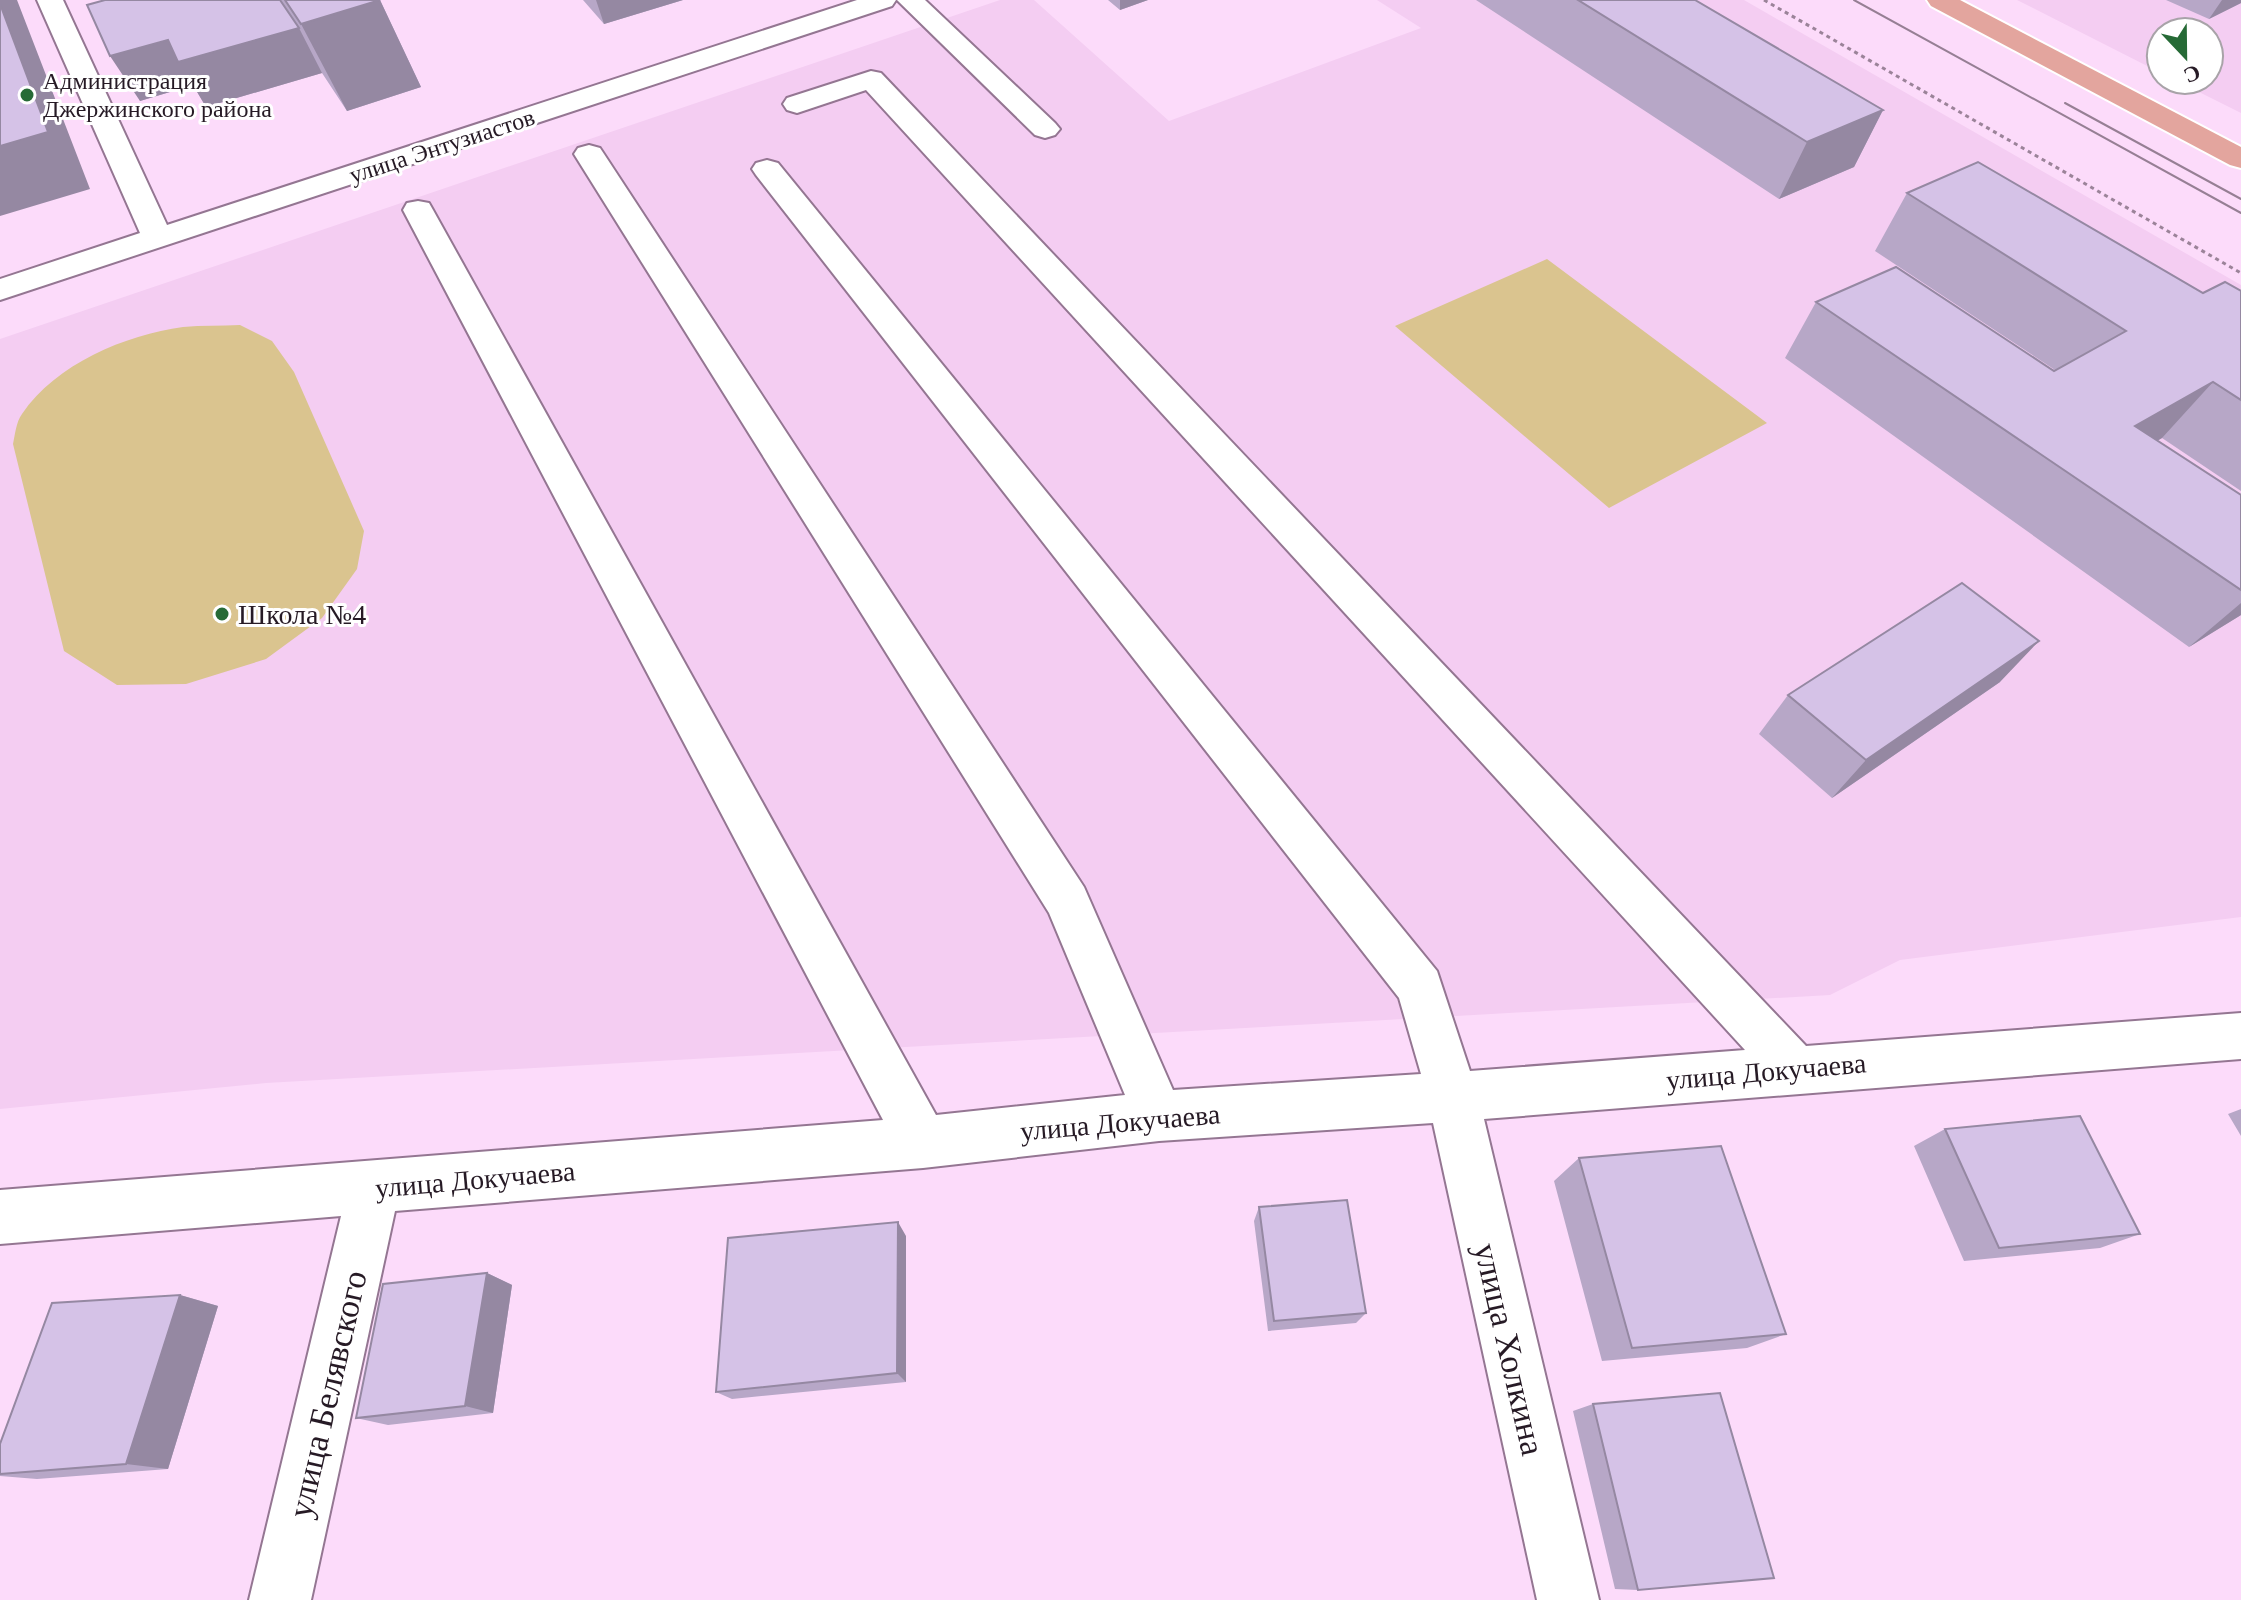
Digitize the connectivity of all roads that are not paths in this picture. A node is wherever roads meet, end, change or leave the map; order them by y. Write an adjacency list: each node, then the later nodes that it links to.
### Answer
1 (50, 0): 11 (street)
2 (883, 0): 11 (street, улица Энтузиастов)
3 (910, 0): 6 (street)
4 (1940, 0): 8 (main road)
5 (797, 104): 14 (street)
6 (1045, 129)
7 (589, 154): 16 (street)
8 (2241, 159)
9 (767, 169): 15 (street, улица Холкина)
10 (418, 210): 17 (street)
11 (158, 239): 12 (street, улица Энтузиастов)
12 (0, 290)
13 (2241, 1036): 14 (street, улица Докучаева)
14 (1794, 1068): 15 (street, улица Докучаева)
15 (1453, 1097): 16 (street, улица Докучаева); 21 (street, улица Холкина)
16 (1159, 1116): 17 (street, улица Докучаева)
17 (923, 1142): 18 (street, улица Докучаева)
18 (374, 1188): 19 (street, улица Докучаева); 20 (street, улица Белявского)
19 (0, 1217)
20 (280, 1600)
21 (1568, 1600)

